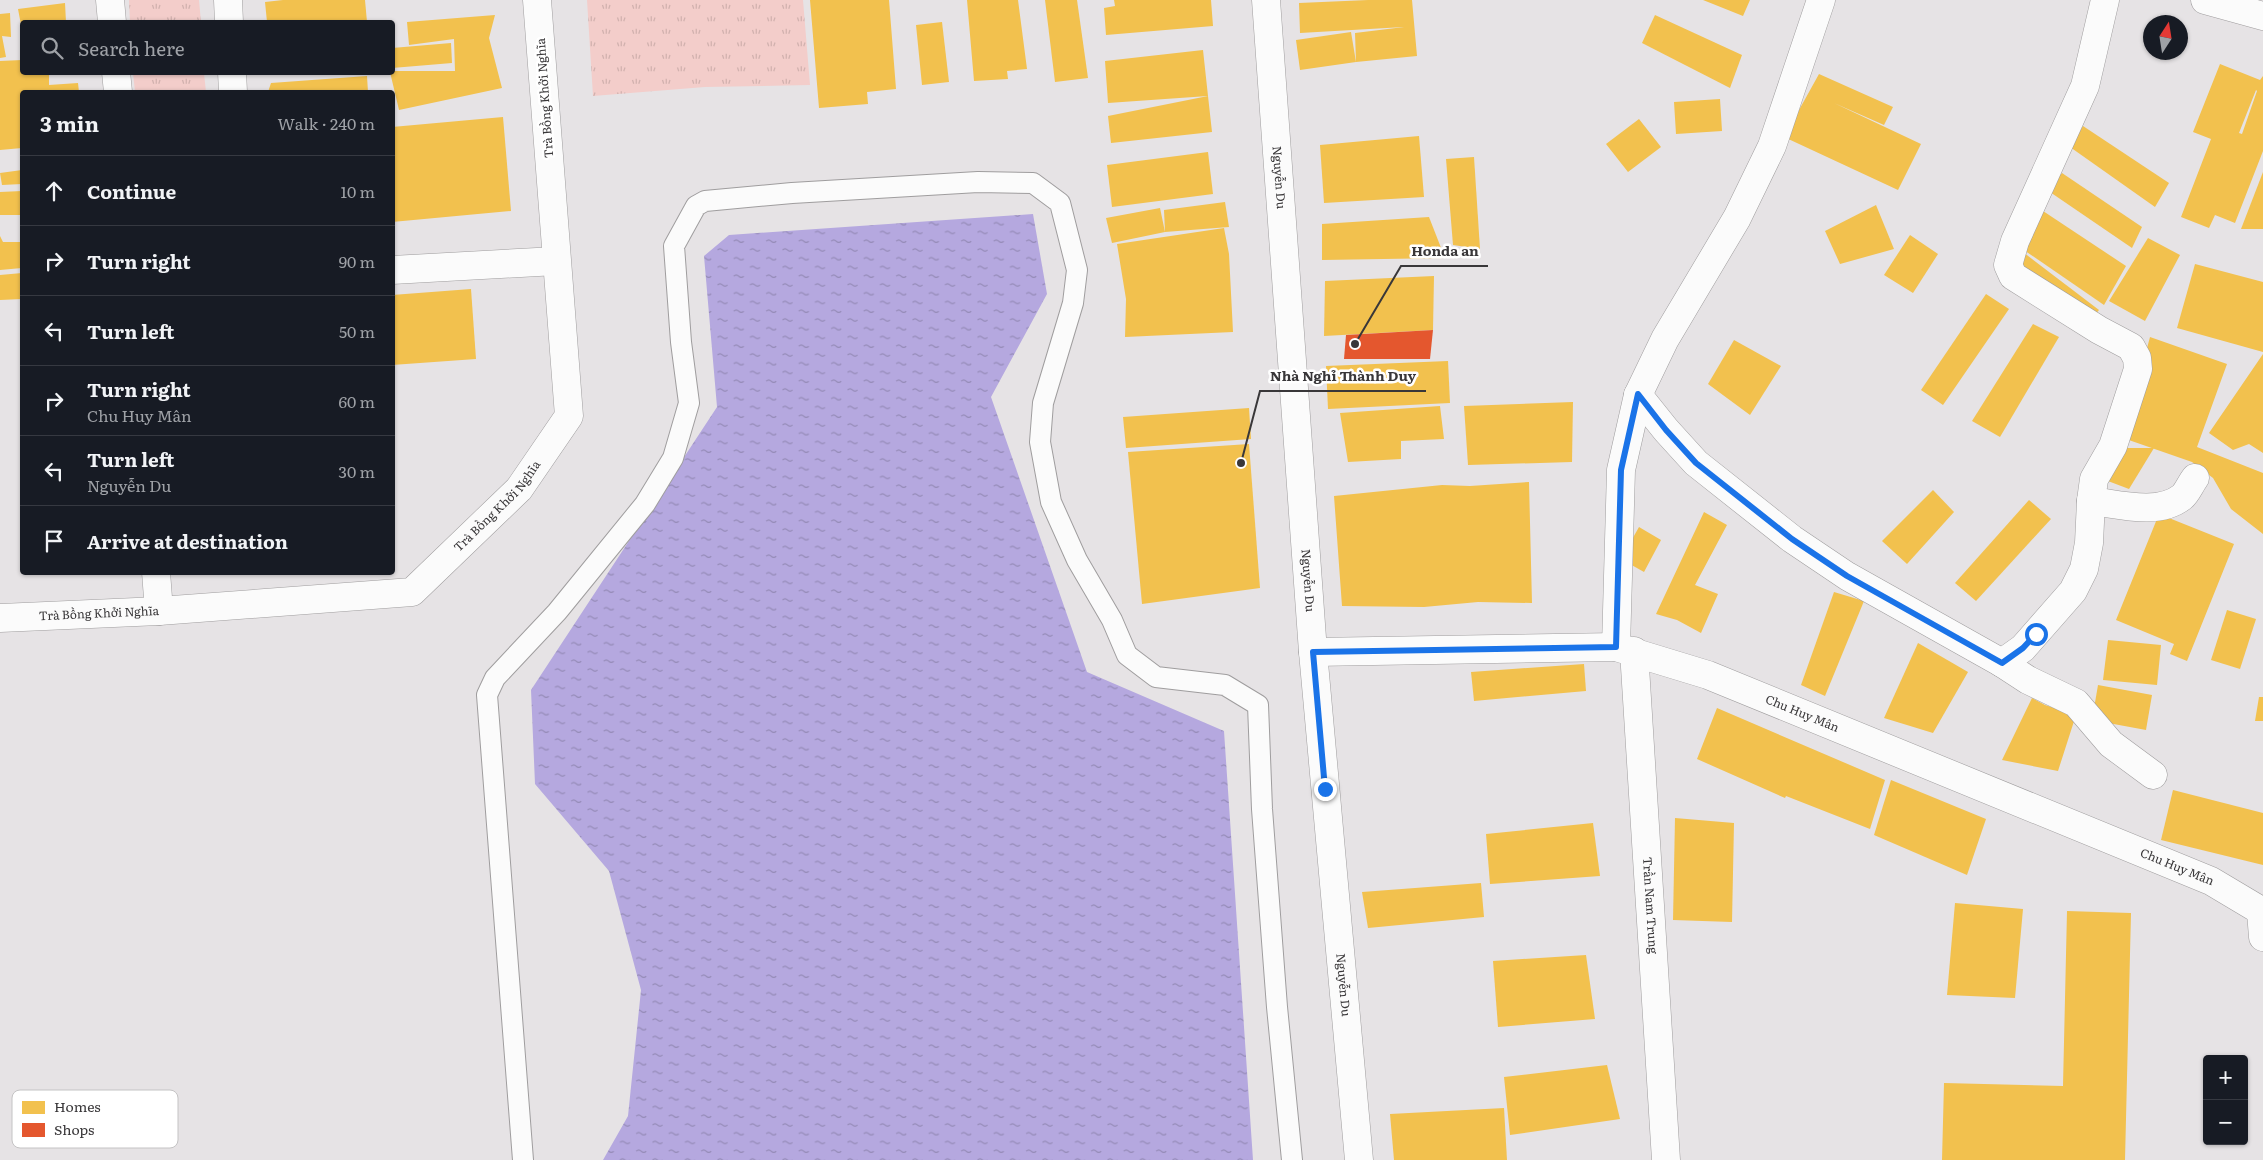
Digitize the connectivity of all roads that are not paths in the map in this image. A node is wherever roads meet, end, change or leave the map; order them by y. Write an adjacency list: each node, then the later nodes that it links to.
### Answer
1 (110, 0): 9 (street)
2 (228, 0): 10 (street)
3 (538, 0): 15 (street, Trà Bồng Khởi Nghĩa)
4 (1266, 0): 24 (street, Nguyễn Du)
5 (1821, 0): 17 (street, Trần Nam Trung)
6 (2105, 0): 19 (street)
7 (2205, 0): 8 (street)
8 (2263, 16)
9 (112, 20)
10 (229, 20)
11 (116, 75): 13 (street)
12 (232, 75): 14 (street)
13 (118, 90)
14 (233, 90)
15 (556, 261): 16 (street); 21 (street, Trà Bồng Khởi Nghĩa)
16 (395, 270)
17 (1638, 394): 23 (street, Trần Nam Trung); 25 (street)
18 (2195, 478): 19 (street)
19 (2091, 501): 25 (street)
20 (156, 575): 21 (street)
21 (159, 611): 22 (street, Trà Bồng Khởi Nghĩa)
22 (0, 618)
23 (1625, 649): 24 (street, Chu Huy Mân); 27 (street, Chu Huy Mân); 31 (street, Trần Nam Trung)
24 (1313, 652): 30 (street, Nguyễn Du)
25 (2002, 663): 26 (street)
26 (2153, 775)
27 (2262, 920)
28 (523, 1160): 29 (street)
29 (1292, 1160)
30 (1359, 1160)
31 (1666, 1160)

